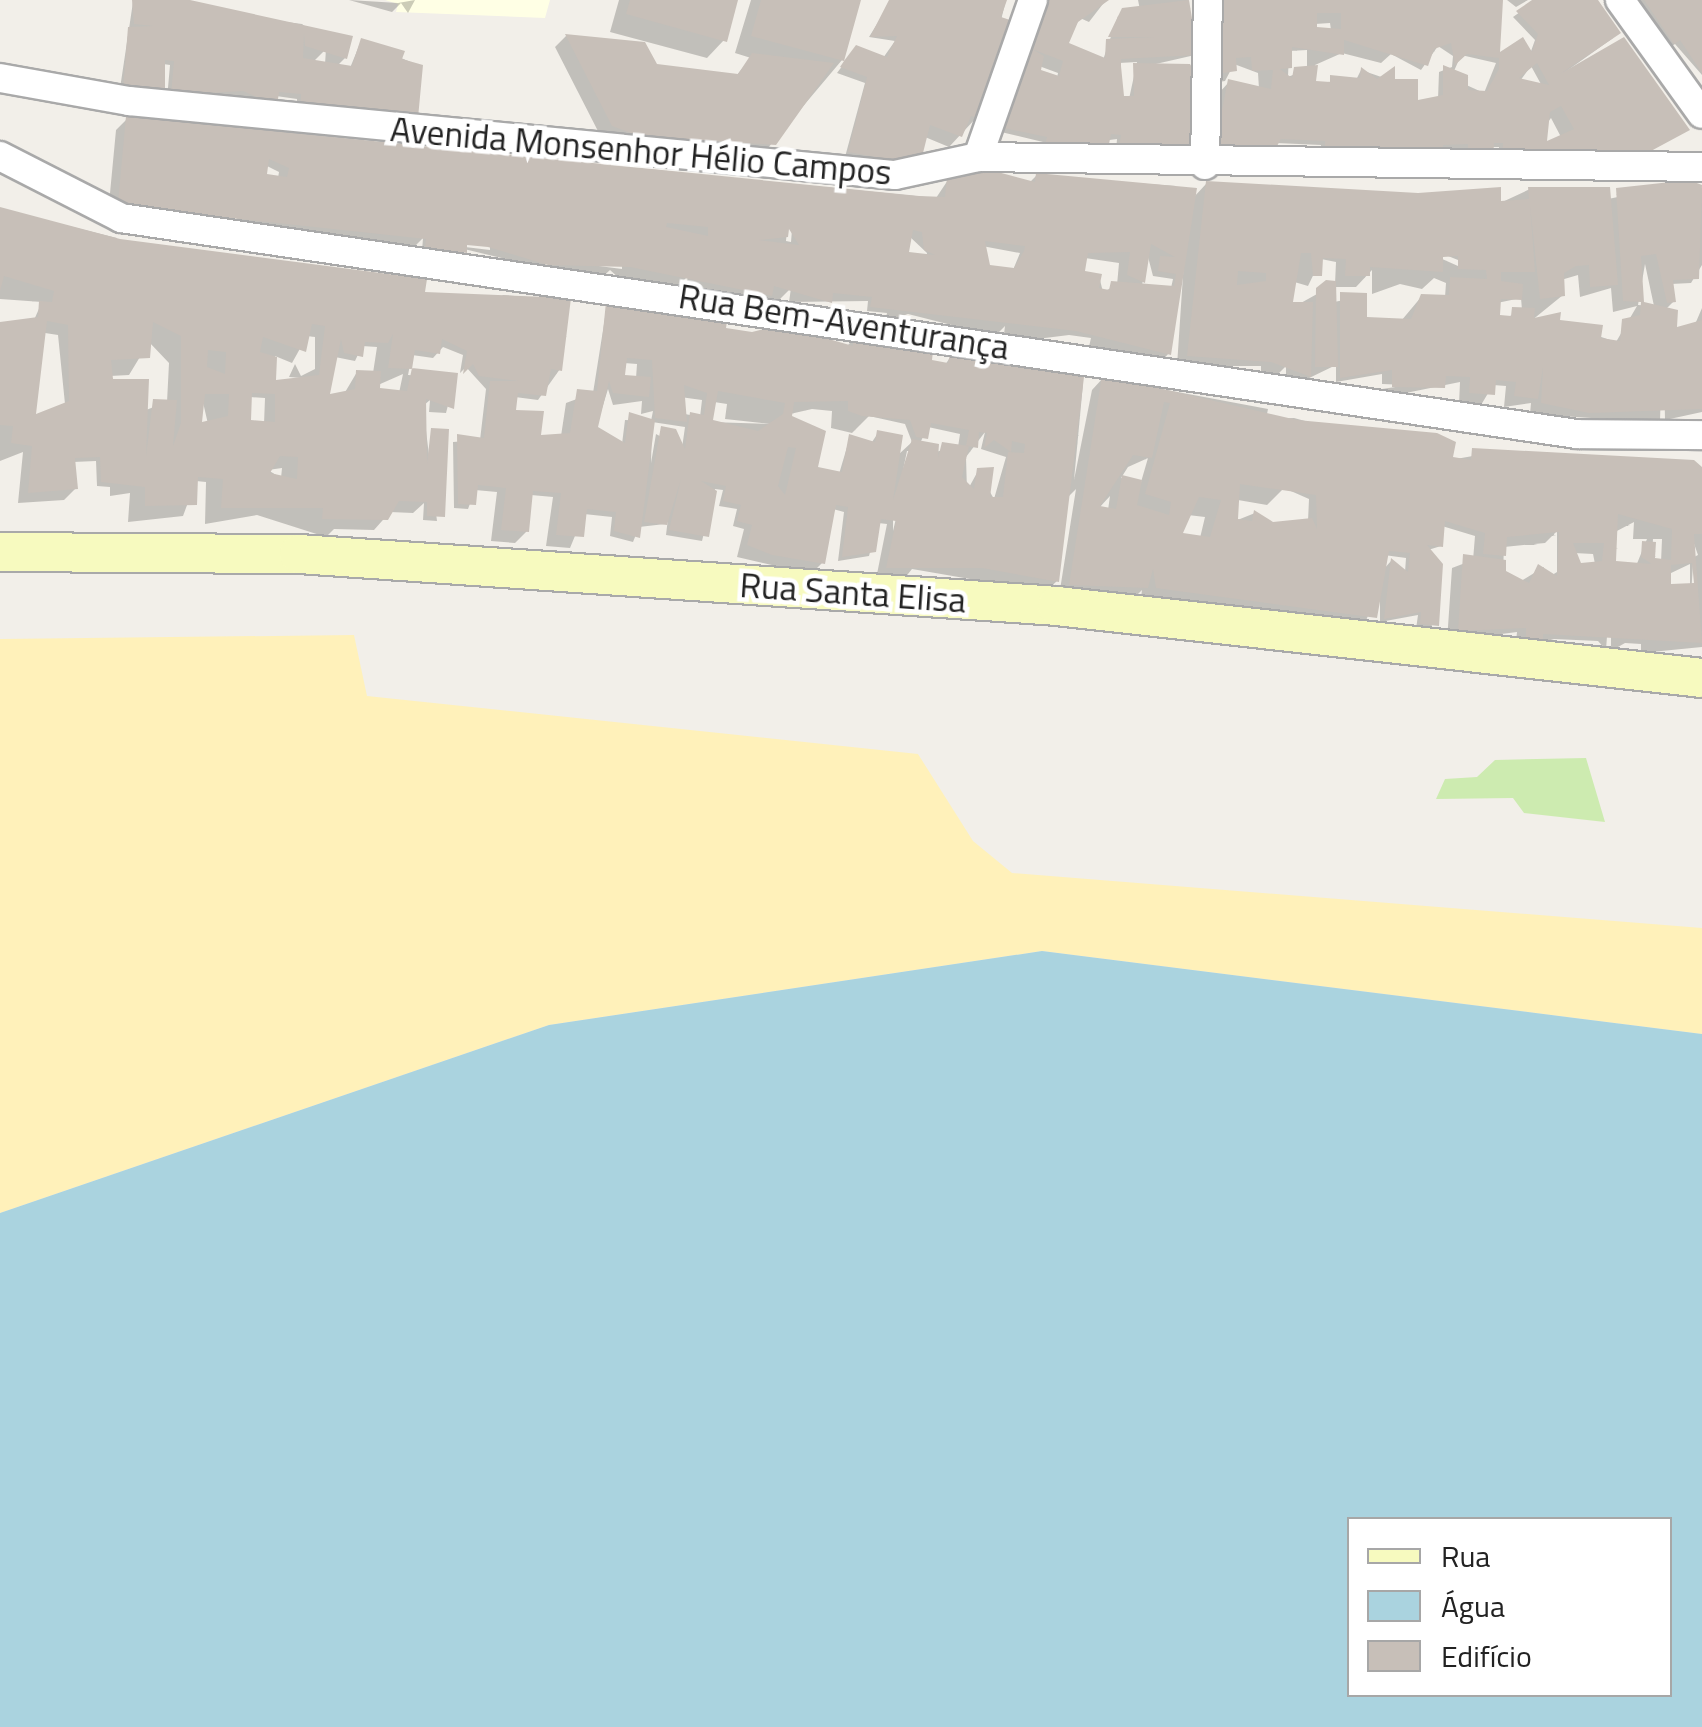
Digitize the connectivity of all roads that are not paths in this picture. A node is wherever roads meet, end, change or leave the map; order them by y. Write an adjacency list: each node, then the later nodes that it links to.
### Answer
1 (1032, 0): 7 (street)
2 (1208, 0): 8 (street)
3 (1620, 0): 5 (street)
4 (0, 78): 7 (street, Avenida Monsenhor Hélio Campos)
5 (1702, 114)
6 (0, 156): 10 (street, Rua Bem-Aventurança)
7 (978, 157): 8 (street, Avenida Monsenhor Hélio Campos)
8 (1205, 165): 9 (street, Avenida Monsenhor Hélio Campos)
9 (1702, 167)
10 (1702, 435)
11 (0, 552): 12 (main road, Rua Santa Elisa)
12 (1702, 678)

